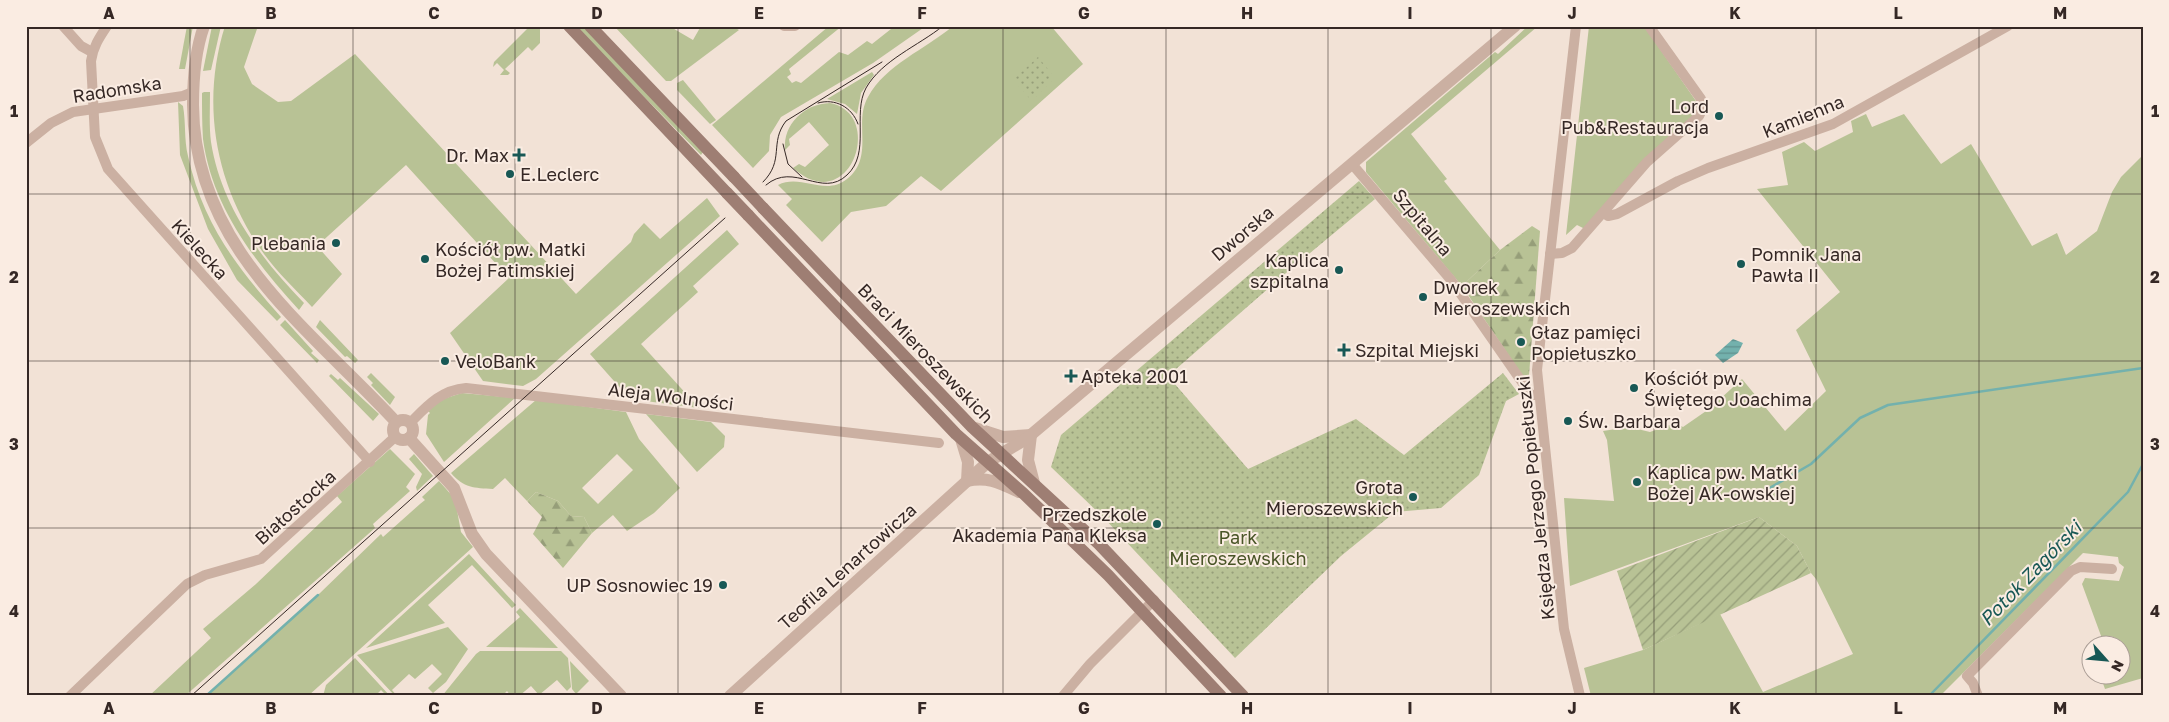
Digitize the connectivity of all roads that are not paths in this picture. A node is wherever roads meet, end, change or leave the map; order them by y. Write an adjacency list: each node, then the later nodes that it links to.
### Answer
1 (63, 26): 12 (street)
2 (108, 26): 12 (street)
3 (204, 26): 13 (street)
4 (569, 26): 18 (main road, Braci Mieroszewskich)
5 (784, 26): 6 (street)
6 (795, 26)
7 (1515, 26): 16 (street, Dworska)
8 (1576, 26): 20 (street, Księdza Jerzego Popiełuszki)
9 (1649, 26): 19 (street)
10 (2008, 26): 19 (street, Kamienna)
11 (591, 27): 17 (main road, Braci Mieroszewskich)
12 (92, 52): 14 (street, Kielecka)
13 (193, 92): 14 (street, Radomska); 22 (street)
14 (93, 109): 15 (street, Radomska); 31 (street, Kielecka)
15 (26, 143)
16 (1352, 164): 21 (street, Szpitalna); 25 (street, Dworska)
17 (723, 166): 18 (main road); 24 (main road, Braci Mieroszewskich, bridge)
18 (712, 176): 28 (main road, Braci Mieroszewskich, bridge)
19 (1604, 213): 20 (street)
20 (1550, 254): 21 (street, Księdza Jerzego Popiełuszki)
21 (1538, 395): 45 (street, Księdza Jerzego Popiełuszki)
22 (396, 422): 23 (street); 26 (street)
23 (410, 423): 27 (street); 29 (street, Aleja Wolności)
24 (972, 427): 25 (street); 30 (main road, Braci Mieroszewskich)
25 (1031, 435): 30 (street, Dworska); 34 (street)
26 (395, 437): 27 (street); 31 (street, Białostocka)
27 (409, 438): 40 (street)
28 (961, 440): 32 (main road, Braci Mieroszewskich); 33 (street)
29 (939, 443)
30 (1002, 454): 32 (street, Dworska); 34 (main road, Braci Mieroszewskich)
31 (370, 462): 39 (street, Białostocka)
32 (988, 462): 33 (street, Teofila Lenartowicza); 35 (main road, Braci Mieroszewskich)
33 (967, 481): 35 (street); 41 (street, Teofila Lenartowicza)
34 (1034, 483): 37 (main road, Braci Mieroszewskich)
35 (1024, 494): 38 (main road, Braci Mieroszewskich)
36 (2112, 569): 46 (street)
37 (1154, 600): 38 (street); 44 (main road, Braci Mieroszewskich)
38 (1142, 611): 42 (street); 43 (main road, Braci Mieroszewskich)
39 (70, 696)
40 (621, 696)
41 (730, 696)
42 (1063, 696)
43 (1221, 696)
44 (1243, 696)
45 (1580, 696)
46 (1978, 696)

